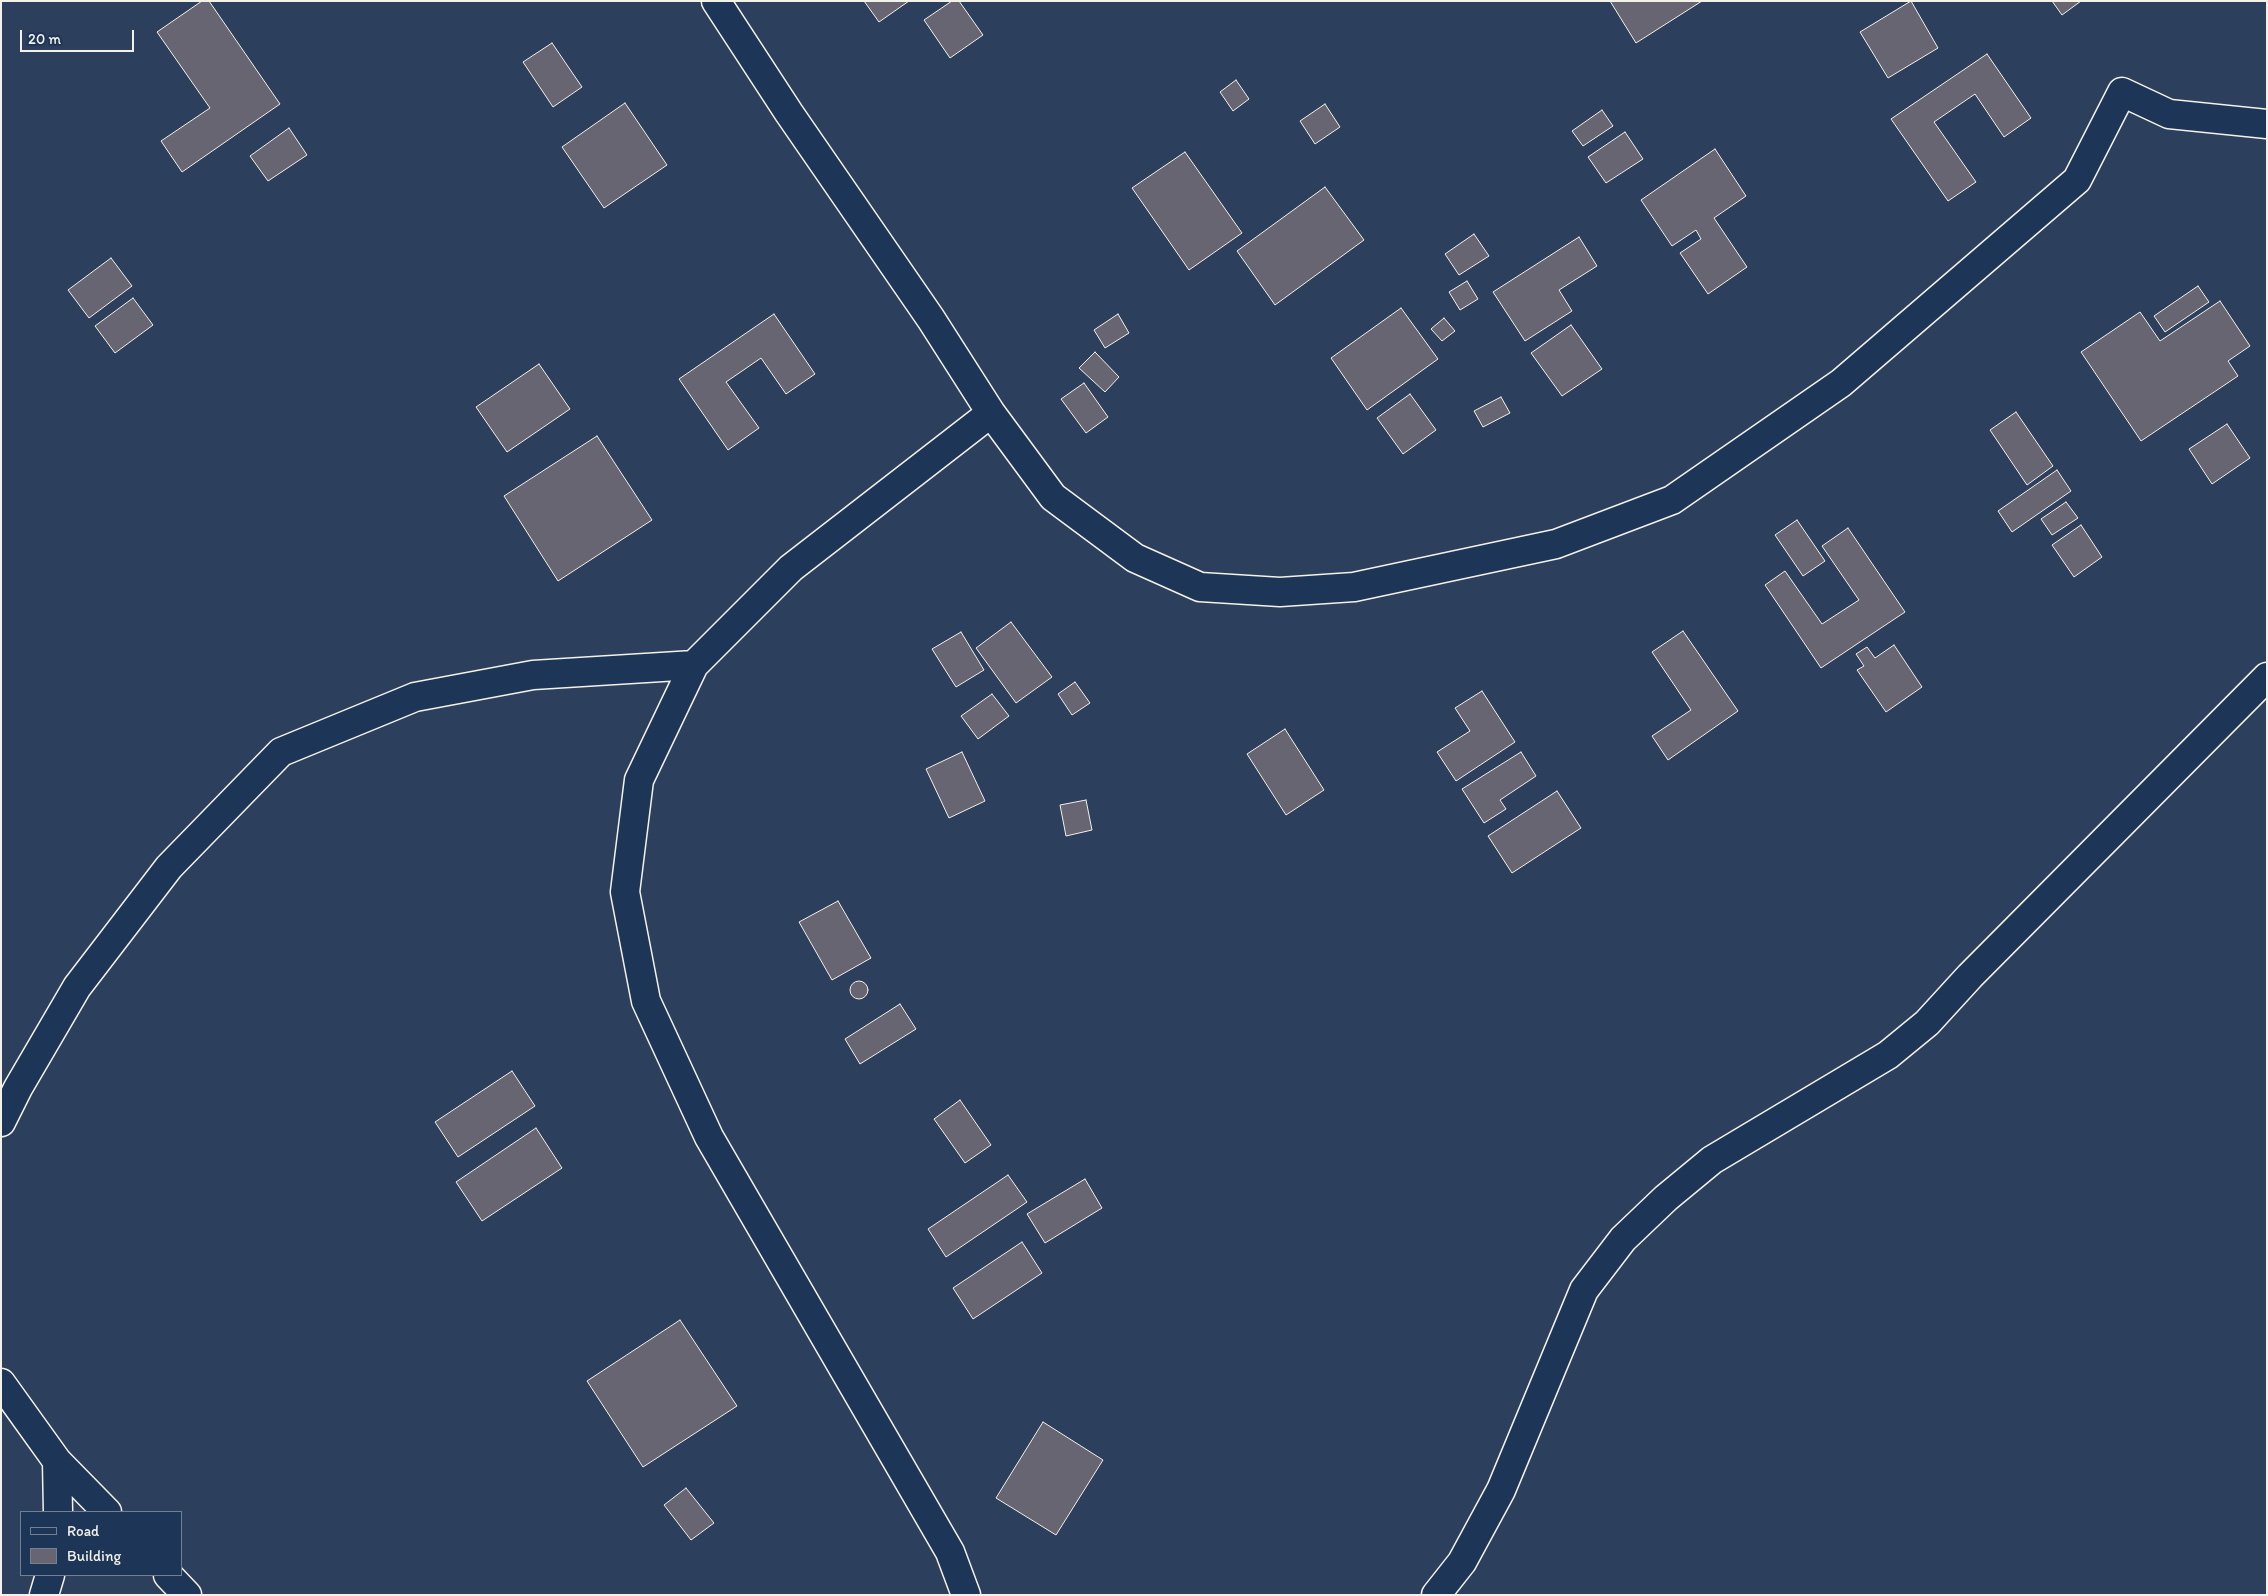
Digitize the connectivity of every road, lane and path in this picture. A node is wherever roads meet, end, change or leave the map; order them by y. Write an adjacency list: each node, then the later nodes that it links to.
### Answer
1 (716, 1): 3 (street)
2 (2267, 124): 3 (street)
3 (992, 413): 4 (street)
4 (694, 665): 6 (street); 15 (street)
5 (2267, 677): 16 (street)
6 (1, 1122)
7 (1, 1383): 8 (street)
8 (57, 1461): 9 (street); 10 (street)
9 (58, 1511)
10 (106, 1511)
11 (50, 1576): 13 (street)
12 (169, 1576): 14 (street)
13 (44, 1595)
14 (187, 1595)
15 (966, 1595)
16 (1436, 1595)

